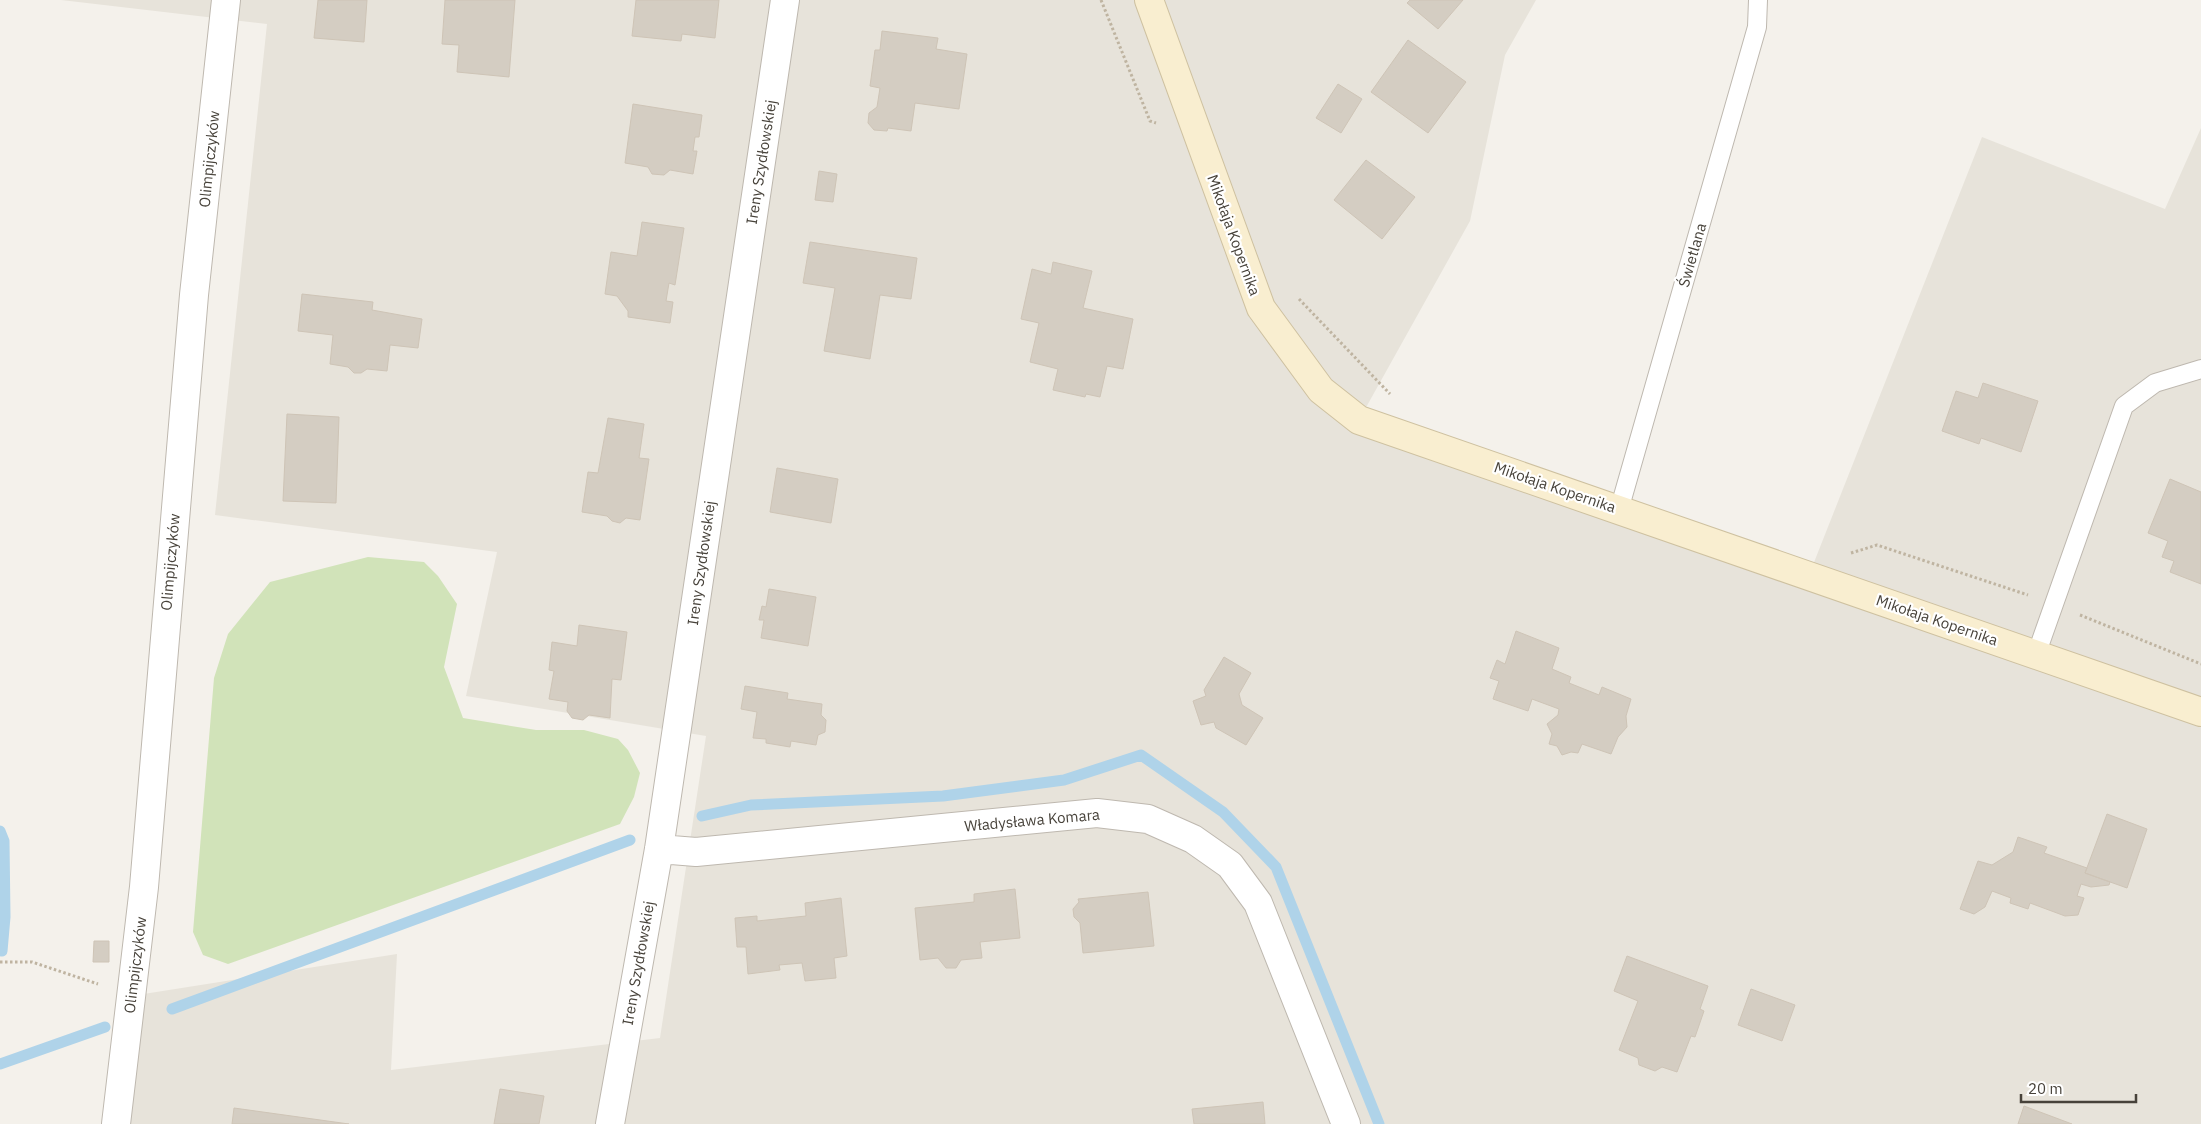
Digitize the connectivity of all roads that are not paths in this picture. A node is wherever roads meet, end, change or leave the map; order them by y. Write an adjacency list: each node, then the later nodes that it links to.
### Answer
1 (226, 0): 10 (street, Olimpijczyków)
2 (785, 0): 9 (street, Ireny Szydłowskiej)
3 (1149, 0): 6 (street, Mikołaja Kopernika)
4 (1758, 0): 6 (lane, Świetlana)
5 (2201, 368): 7 (lane)
6 (1620, 510): 7 (street, Mikołaja Kopernika)
7 (2036, 655): 8 (street, Mikołaja Kopernika)
8 (2201, 712)
9 (659, 848): 11 (street, Ireny Szydłowskiej); 12 (street, Władysława Komara)
10 (116, 1124)
11 (610, 1124)
12 (1346, 1124)

